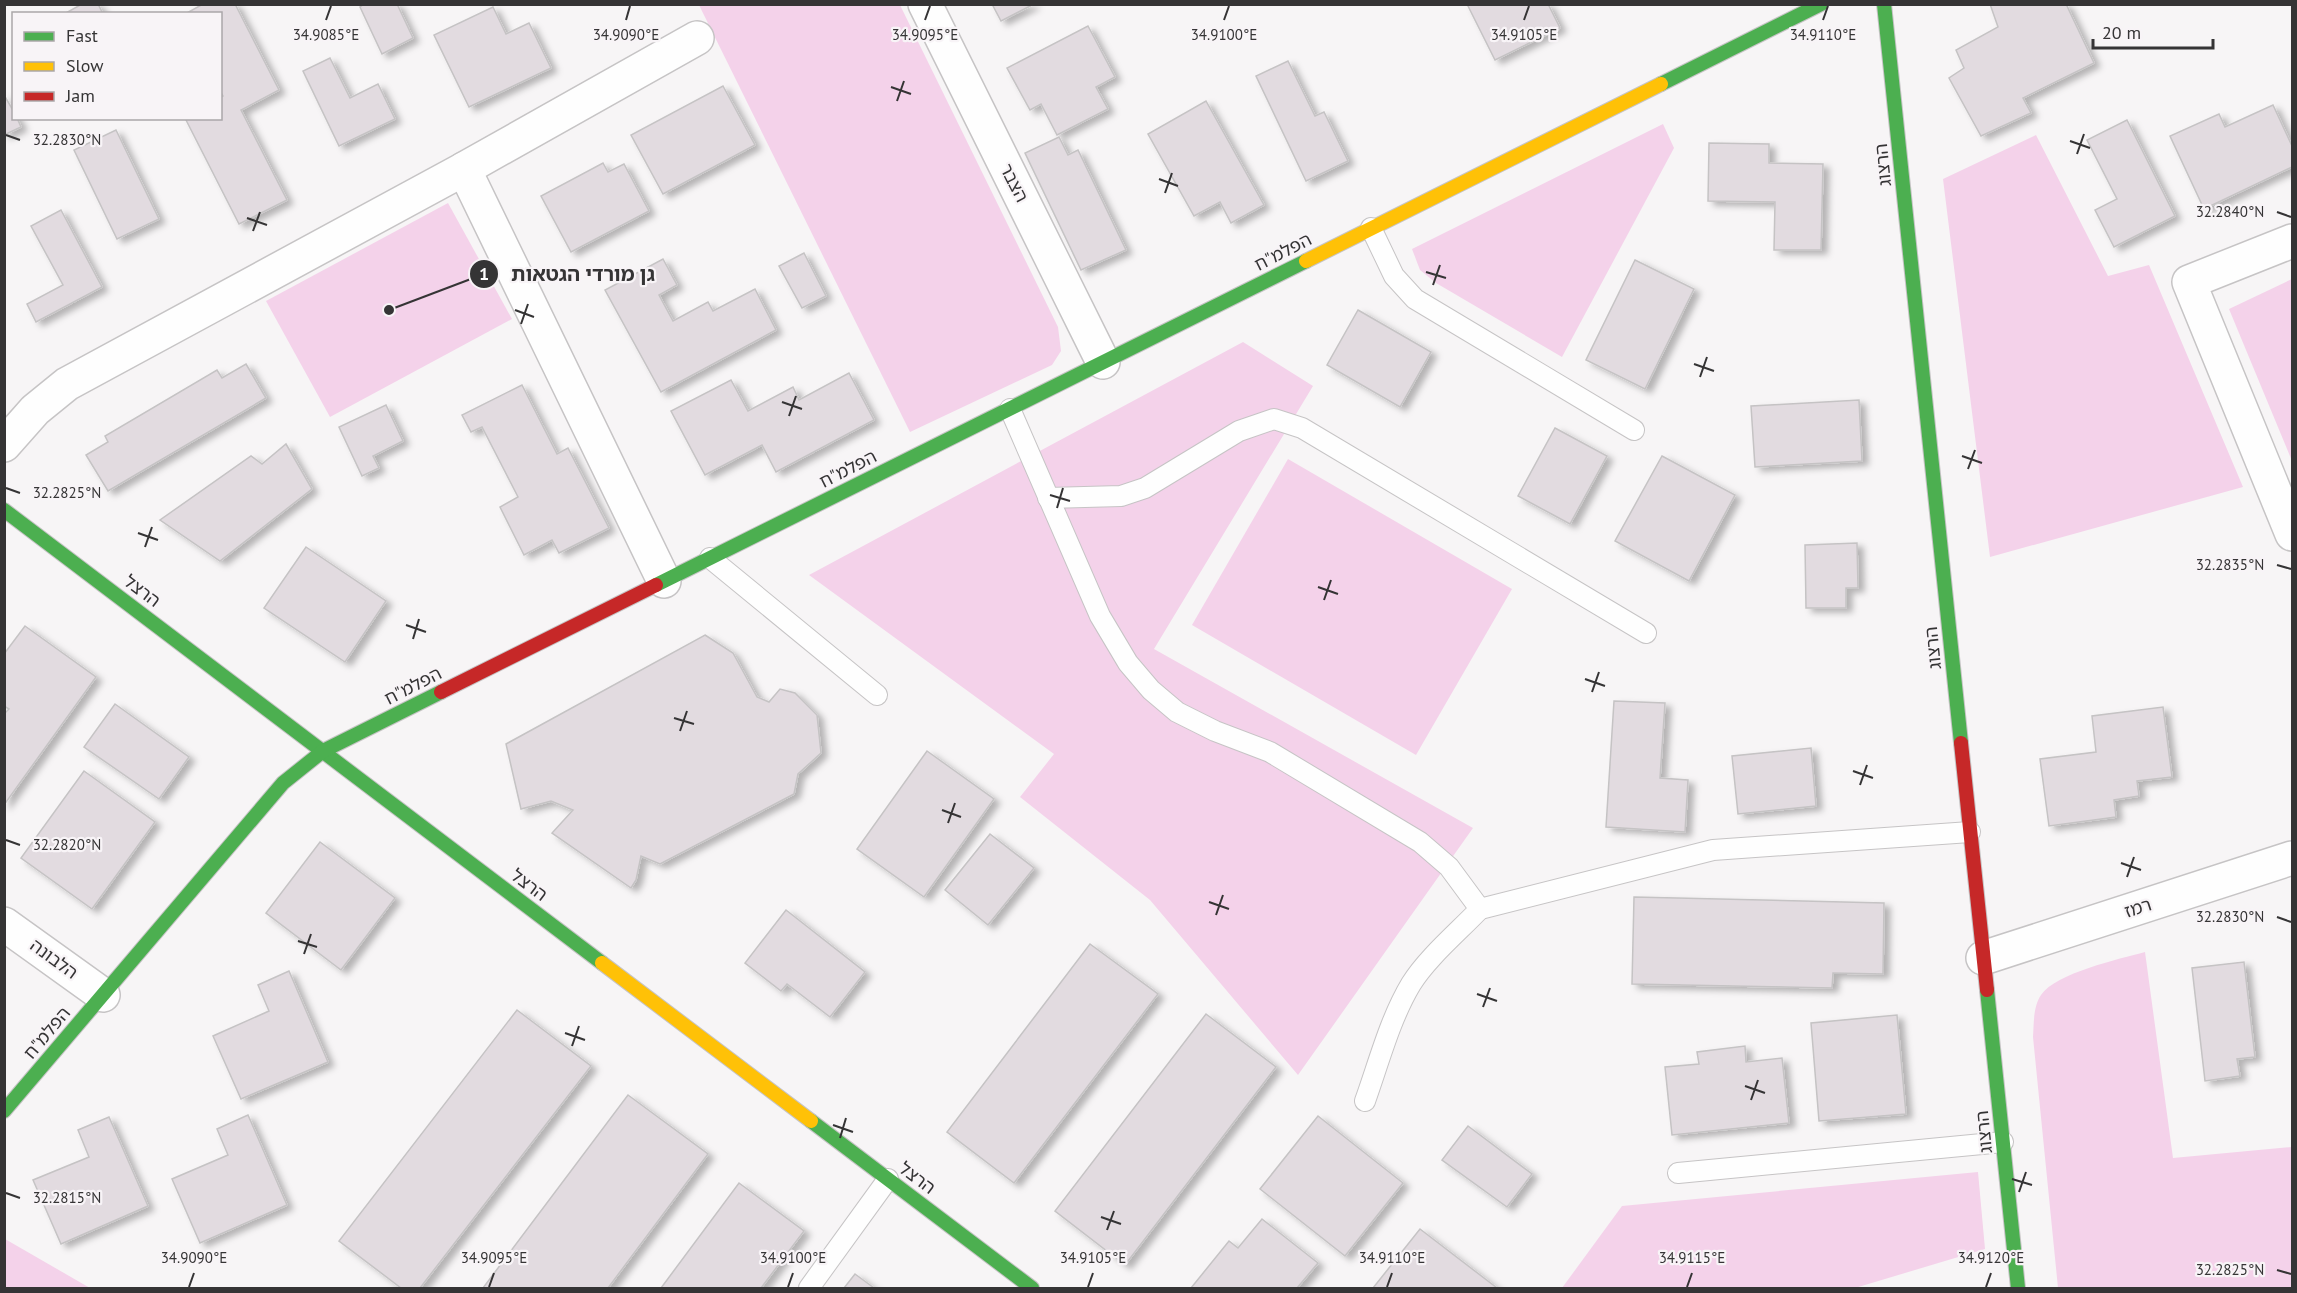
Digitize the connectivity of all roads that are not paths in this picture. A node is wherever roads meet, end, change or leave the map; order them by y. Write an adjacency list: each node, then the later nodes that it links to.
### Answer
1 (925, 4): 8 (street, הצבר)
2 (1821, 4): 6 (street, הפלמ"ח)
3 (1884, 4): 20 (street, הרצוג)
4 (698, 38): 5 (street)
5 (464, 170): 11 (street); 16 (street)
6 (1371, 228): 8 (street, הפלמ"ח); 10 (lane)
7 (2292, 241): 14 (street)
8 (1103, 362): 9 (street, הפלמ"ח)
9 (1010, 409): 12 (lane); 15 (street, הפלמ"ח)
10 (1634, 430)
11 (4, 445)
12 (1048, 498): 17 (lane); 22 (lane)
13 (4, 510): 19 (street, הרצל)
14 (2292, 534)
15 (710, 558): 16 (street, הפלמ"ח); 18 (lane)
16 (664, 581): 19 (street, הפלמ"ח)
17 (1646, 633)
18 (877, 695)
19 (324, 751): 25 (street, הפלמ"ח); 30 (street, הרצל)
20 (1970, 832): 22 (lane); 24 (street, הרצוג)
21 (2292, 858): 24 (street, רמז)
22 (1480, 909): 26 (lane)
23 (4, 924): 25 (street, הלבונה)
24 (1983, 958): 28 (street, הרצוג)
25 (103, 995): 27 (street, הפלמ"ח)
26 (1365, 1101)
27 (4, 1111)
28 (2003, 1142): 29 (lane); 33 (street, הרצוג)
29 (1678, 1173)
30 (888, 1179): 31 (lane); 32 (street, הרצל)
31 (809, 1288)
32 (1032, 1288)
33 (2018, 1288)

